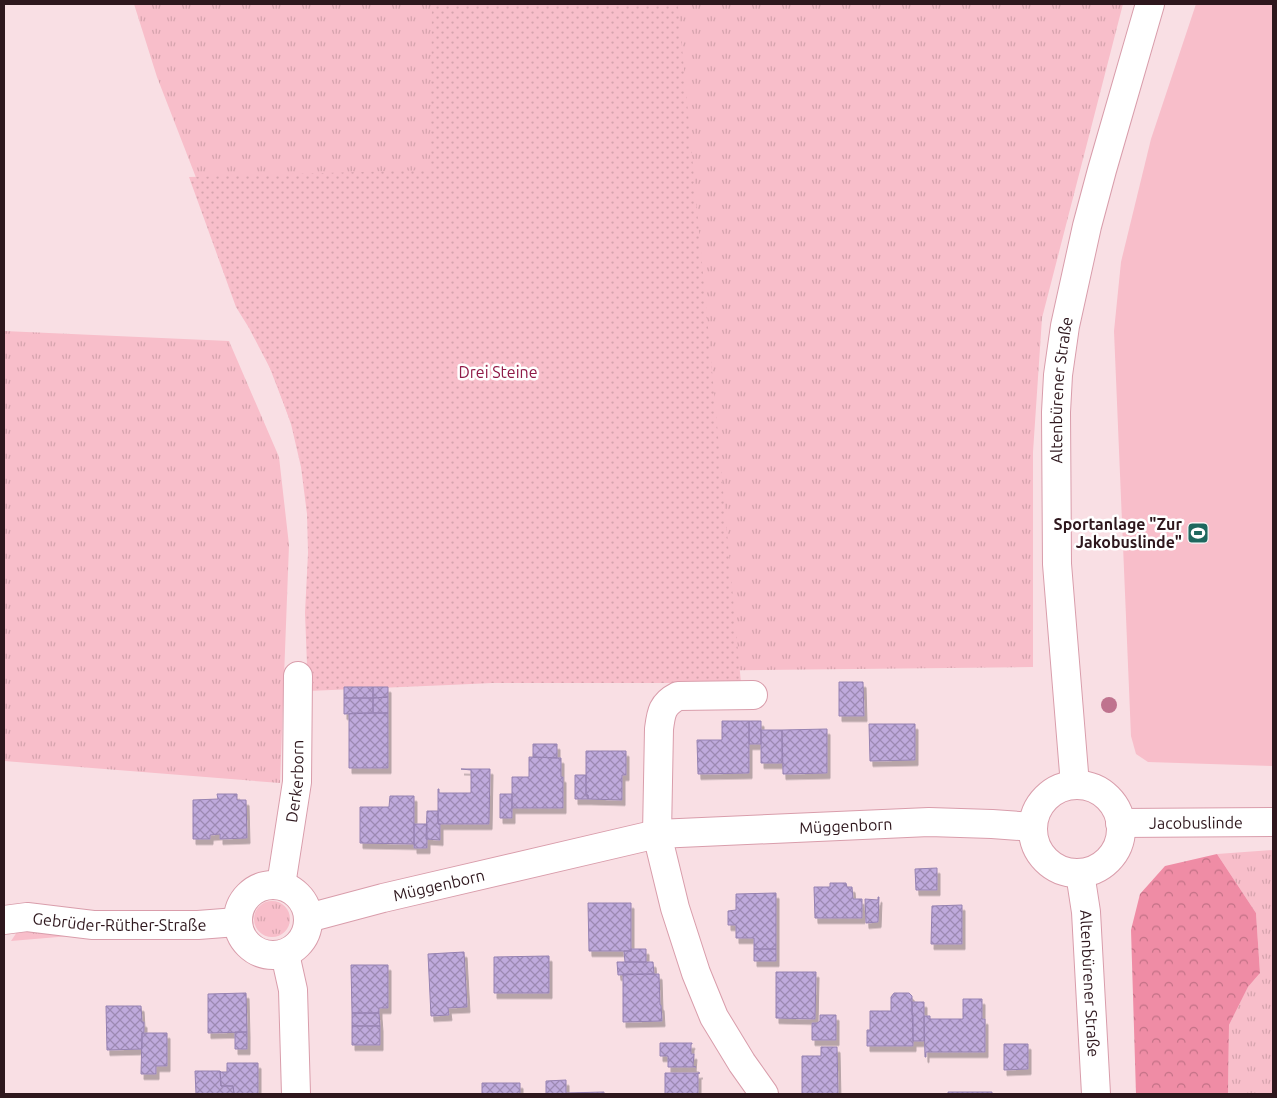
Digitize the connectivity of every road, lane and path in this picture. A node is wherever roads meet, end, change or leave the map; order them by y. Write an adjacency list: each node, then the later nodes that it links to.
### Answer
1 (1150, 4): 4 (street, Altenbürener Straße)
2 (298, 676): 10 (street, Derkerborn)
3 (753, 695): 8 (street)
4 (1075, 785): 6 (street); 7 (street)
5 (1273, 822): 6 (street, Jacobuslinde)
6 (1120, 823): 9 (street)
7 (1033, 827): 8 (street, Müggenborn); 9 (street)
8 (658, 834): 11 (street, Müggenborn); 16 (street)
9 (1080, 874): 17 (street, Altenbürener Straße)
10 (281, 885): 11 (street); 13 (street)
11 (308, 918): 14 (street)
12 (4, 920): 13 (street, Gebrüder-Rüther-Straße)
13 (237, 922): 14 (street)
14 (285, 954): 15 (street)
15 (296, 1094)
16 (764, 1094)
17 (1096, 1094)

